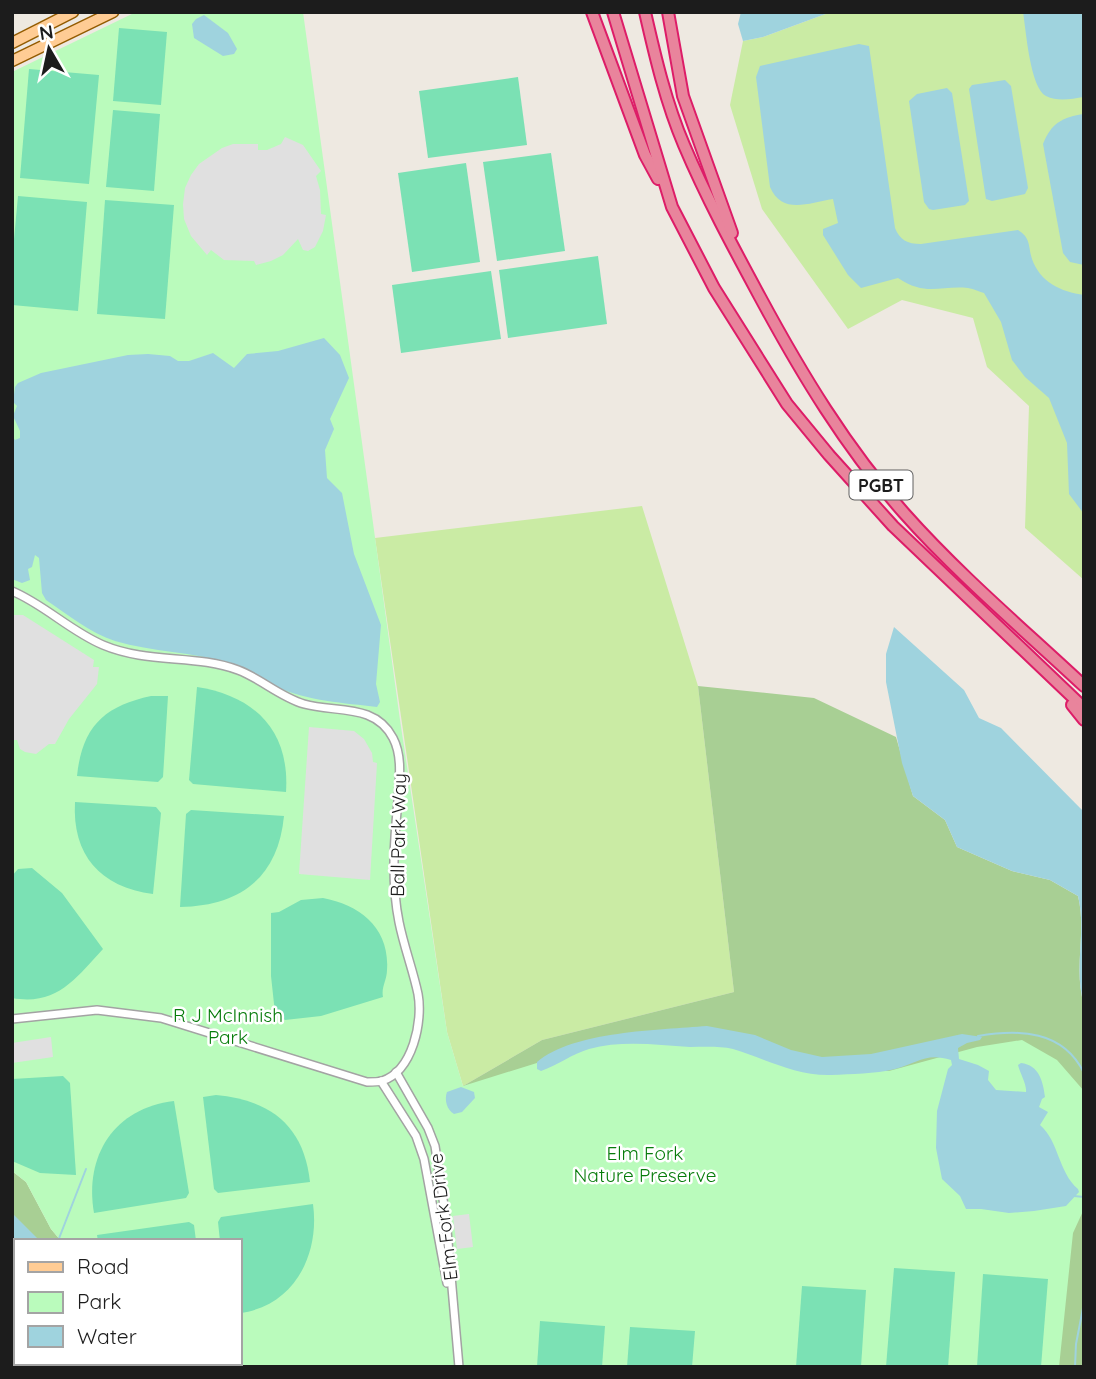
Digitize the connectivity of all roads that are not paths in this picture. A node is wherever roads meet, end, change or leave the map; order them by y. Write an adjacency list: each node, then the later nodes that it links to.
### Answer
1 (73, 12): 7 (main road)
2 (113, 12): 8 (main road)
3 (592, 12): 11 (highway)
4 (613, 12): 11 (highway, PGBT)
5 (645, 12): 12 (highway, PGBT)
6 (668, 12): 12 (highway)
7 (58, 20): 8 (main road); 9 (main road)
8 (66, 35): 10 (main road)
9 (12, 43)
10 (12, 61)
11 (672, 207): 15 (highway, PGBT)
12 (746, 272): 14 (highway, PGBT)
13 (12, 591): 21 (street, Ball Park Way)
14 (1060, 663): 16 (highway); 17 (highway, PGBT)
15 (1046, 672): 18 (highway, PGBT); 19 (highway)
16 (1084, 680)
17 (1084, 686)
18 (1084, 708)
19 (1084, 720)
20 (12, 1019): 22 (street)
21 (396, 1072): 22 (street, Ball Park Way); 23 (street, Elm Fork Drive)
22 (381, 1082): 23 (street, Elm Fork Drive)
23 (454, 1329): 24 (street, Elm Fork Drive)
24 (459, 1367)

